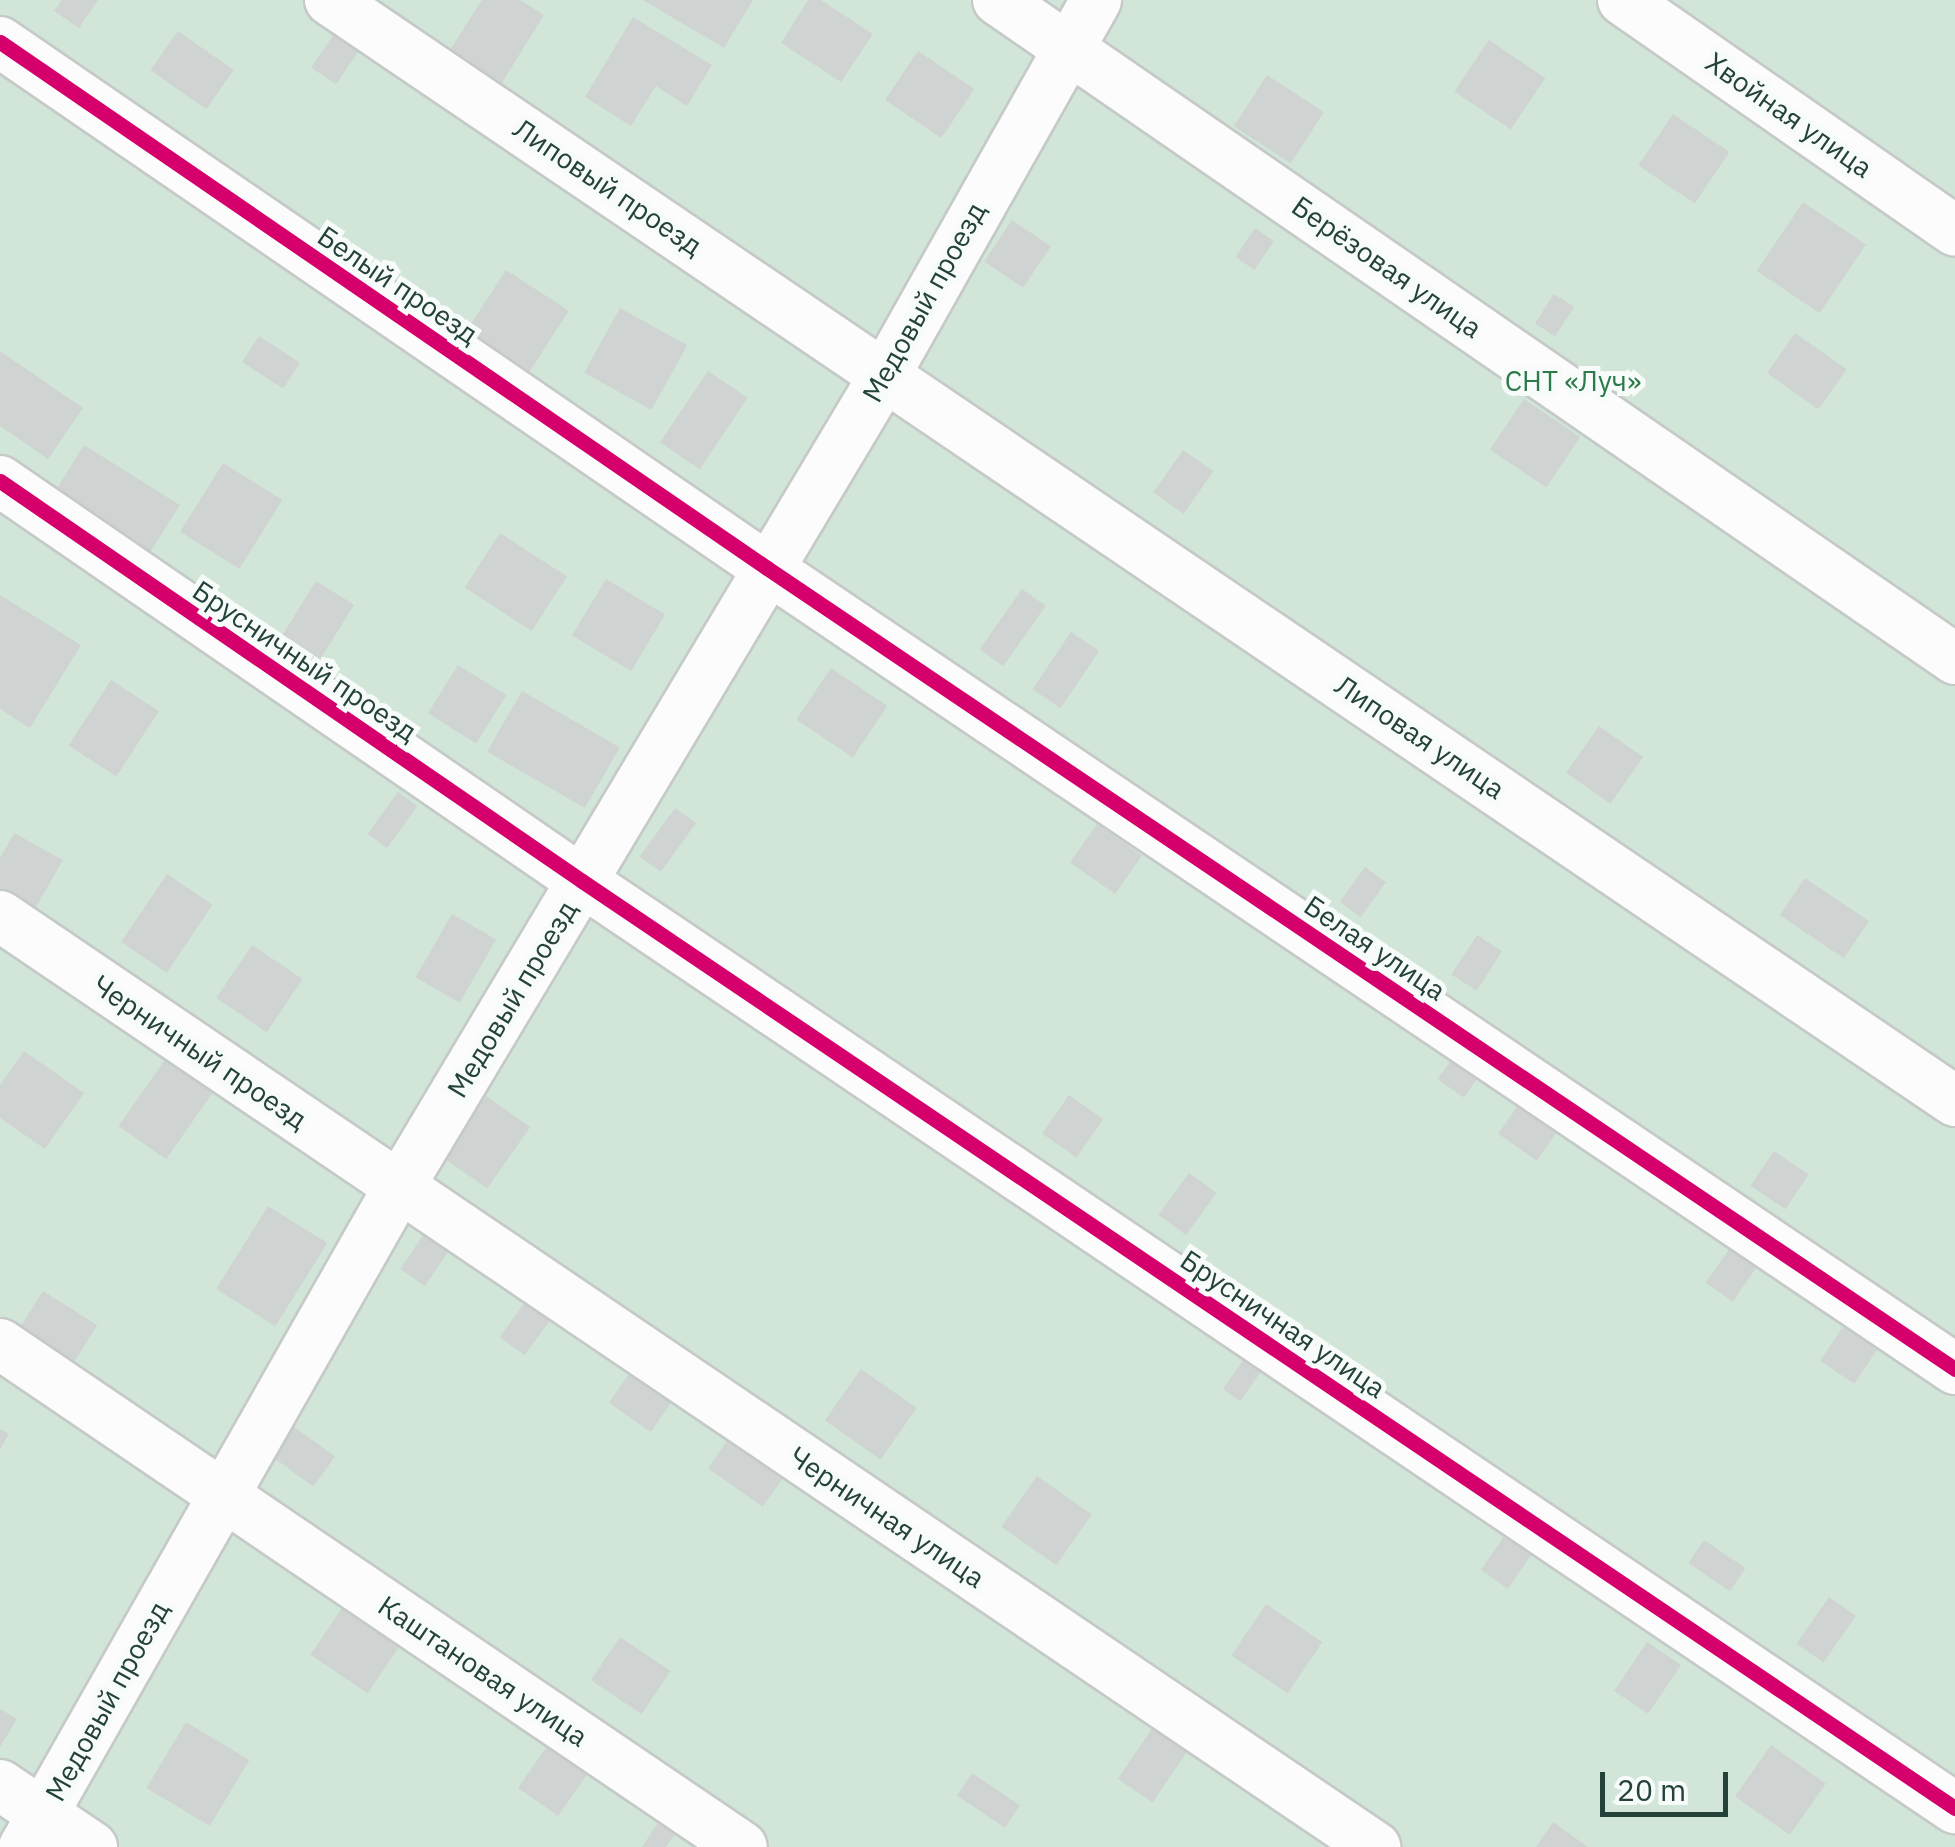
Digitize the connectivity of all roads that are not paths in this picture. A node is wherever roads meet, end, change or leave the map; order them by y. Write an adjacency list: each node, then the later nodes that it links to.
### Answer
1 (330, 0): 8 (street, Липовый проезд)
2 (998, 0): 6 (street, Берёзовая улица)
3 (1096, 0): 6 (street, Медовый проезд)
4 (1623, 0): 7 (street, Хвойная улица)
5 (0, 42): 10 (street, Белый проезд)
6 (1066, 46): 8 (street, Медовый проезд); 11 (street, Берёзовая улица)
7 (1955, 231)
8 (886, 374): 10 (street, Медовый проезд); 14 (street, Липовая улица)
9 (0, 481): 12 (street, Брусничный проезд)
10 (767, 568): 12 (street, Медовый проезд); 17 (street, Белая улица)
11 (1955, 659)
12 (582, 881): 15 (street, Медовый проезд); 20 (street, Брусничная улица)
13 (0, 916): 15 (street, Черничный проезд)
14 (1955, 1101)
15 (400, 1187): 18 (street, Медовый проезд); 24 (street, Черничная улица)
16 (0, 1344): 18 (street, Каштановая улица)
17 (1955, 1369)
18 (223, 1495): 21 (street, Медовый проезд); 23 (street, Каштановая улица)
19 (0, 1785): 21 (street)
20 (1955, 1808)
21 (34, 1831): 22 (street)
22 (92, 1847)
23 (742, 1847)
24 (1375, 1847)

